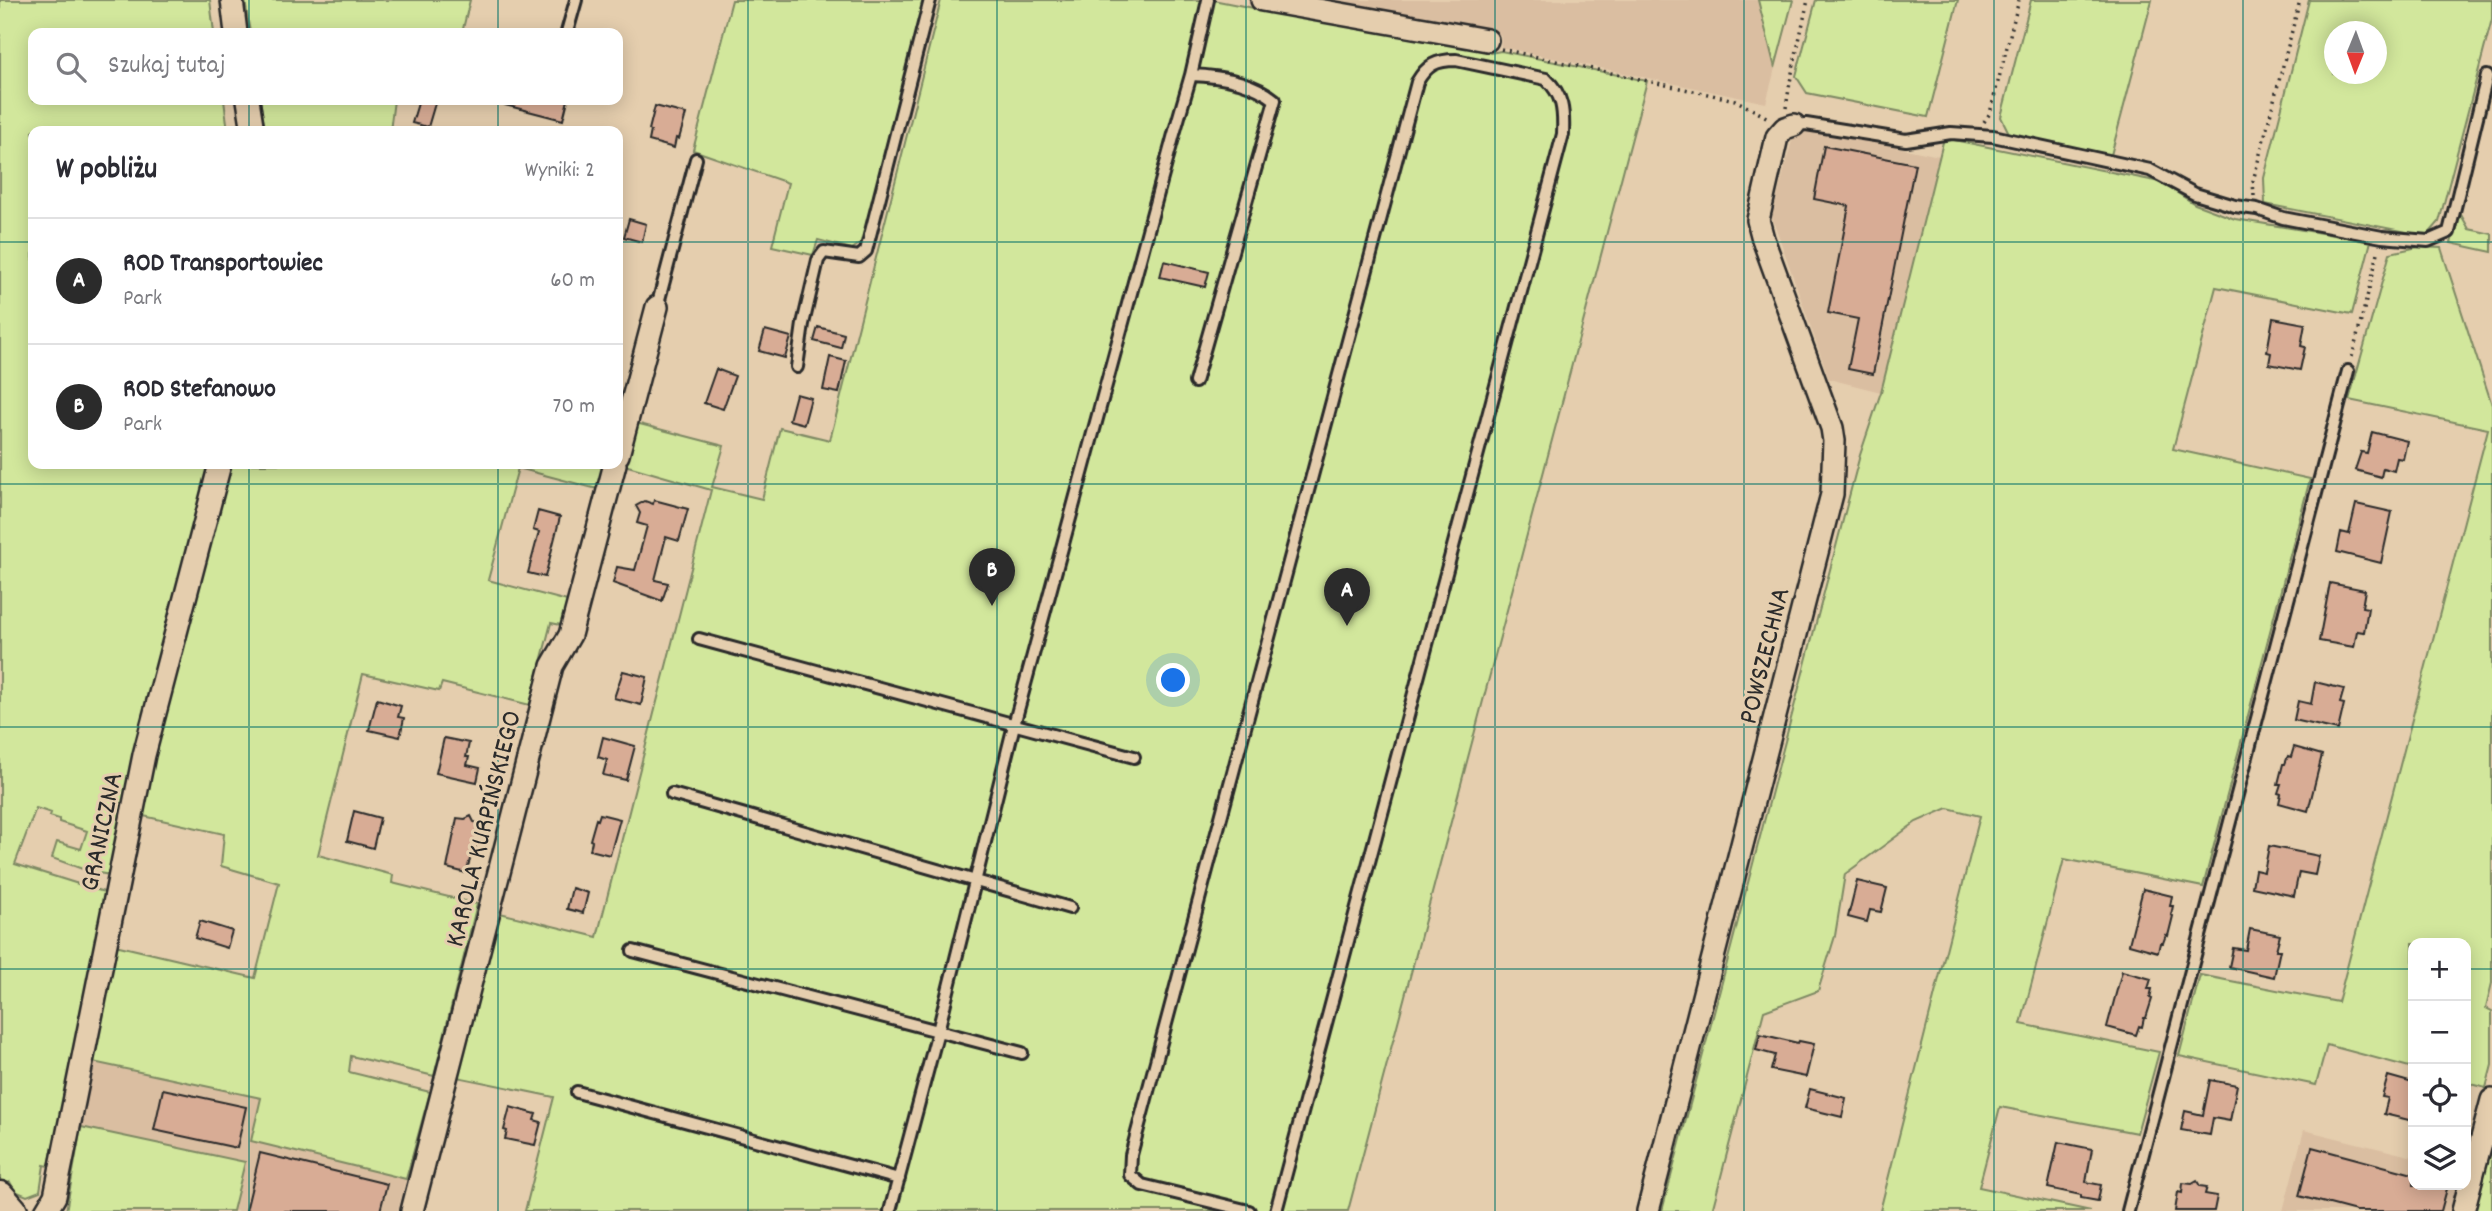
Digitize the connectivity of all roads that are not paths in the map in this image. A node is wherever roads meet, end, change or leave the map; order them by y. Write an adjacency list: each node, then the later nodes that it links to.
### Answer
1 (232, 0): 6 (street)
2 (576, 0): 7 (lane)
3 (930, 0): 16 (lane)
4 (1208, 0): 9 (lane)
5 (1262, 0): 8 (street)
6 (235, 28)
7 (568, 28)
8 (1487, 40)
9 (1191, 75): 18 (lane); 23 (lane)
10 (2487, 76): 13 (lane)
11 (249, 105): 12 (street)
12 (252, 126)
13 (1789, 126): 41 (street, POWSZECHNA)
14 (696, 159): 15 (lane)
15 (657, 307): 19 (street)
16 (797, 367)
17 (2348, 371): 42 (lane)
18 (1195, 382)
19 (623, 436)
20 (219, 469): 36 (street, GRANICZNA)
21 (614, 469): 37 (street, KAROLA KURPIŃSKIEGO)
22 (699, 639): 23 (lane)
23 (1014, 725): 24 (lane); 26 (lane)
24 (1134, 757)
25 (672, 794): 26 (lane)
26 (976, 880): 27 (lane); 29 (lane)
27 (1070, 908)
28 (634, 951): 29 (lane)
29 (938, 1031): 30 (lane); 33 (lane)
30 (1022, 1053)
31 (577, 1092): 33 (lane)
32 (2492, 1100): 43 (street)
33 (898, 1179): 38 (lane)
34 (0, 1196): 35 (street)
35 (13, 1211)
36 (46, 1211)
37 (412, 1211)
38 (890, 1211)
39 (1249, 1211): 40 (lane)
40 (1276, 1211)
41 (1648, 1211)
42 (2128, 1211)
43 (2463, 1211)

